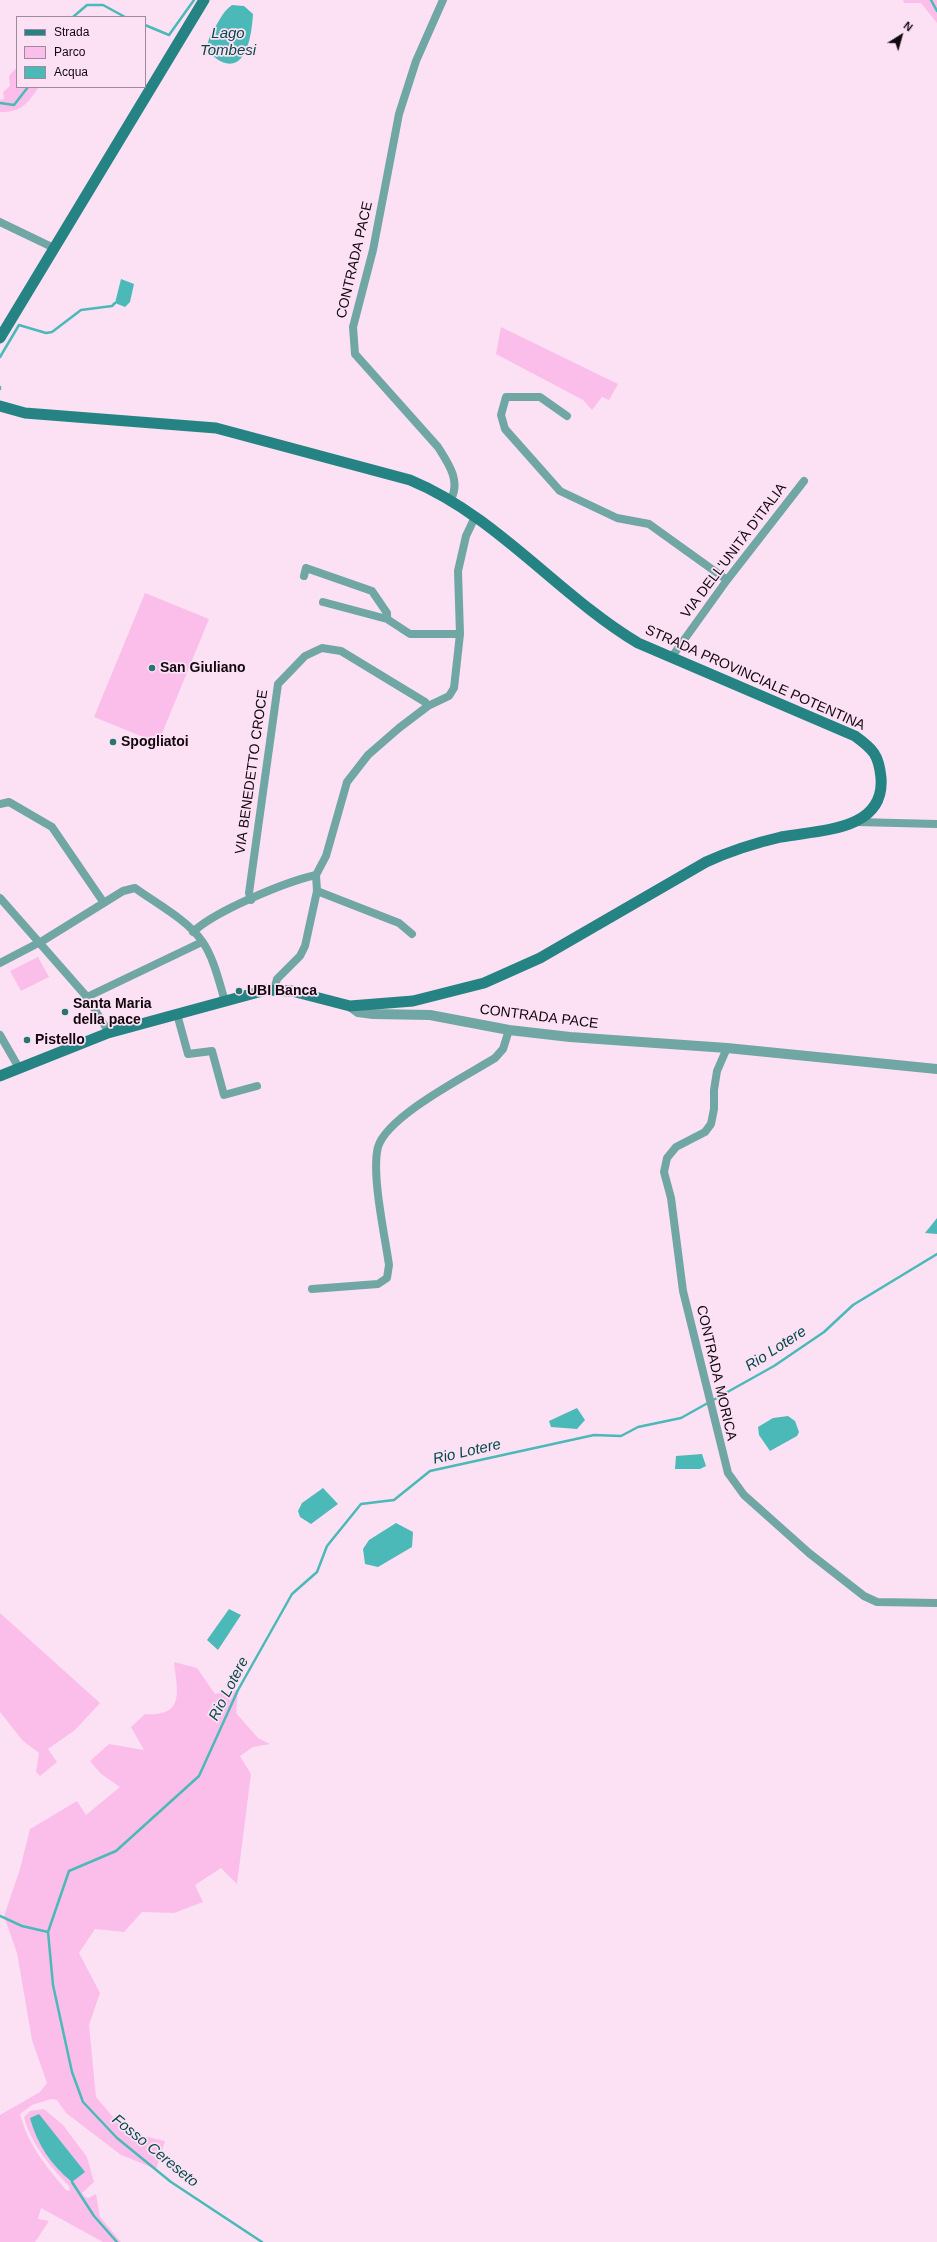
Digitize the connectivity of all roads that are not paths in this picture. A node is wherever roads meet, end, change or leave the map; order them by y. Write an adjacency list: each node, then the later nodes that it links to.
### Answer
1 (204, 0): 4 (main road)
2 (443, 0): 9 (street, CONTRADA PACE)
3 (0, 222): 4 (street)
4 (54, 248): 5 (main road)
5 (0, 338)
6 (0, 406): 9 (main road, STRADA PROVINCIALE POTENTINA)
7 (567, 416): 12 (street)
8 (804, 481): 12 (street, VIA DELL'UNITÀ D'ITALIA)
9 (451, 499): 10 (main road, STRADA PROVINCIALE POTENTINA)
10 (475, 517): 15 (street); 16 (main road, STRADA PROVINCIALE POTENTINA)
11 (304, 576): 14 (street)
12 (728, 580): 16 (street, VIA DELL'UNITÀ D'ITALIA)
13 (323, 602): 14 (street)
14 (387, 619): 15 (street)
15 (460, 634): 17 (street)
16 (671, 658): 19 (main road, STRADA PROVINCIALE POTENTINA)
17 (428, 706): 21 (street); 24 (street, VIA BENEDETTO CROCE)
18 (0, 804): 25 (street)
19 (856, 822): 20 (street); 34 (main road, STRADA PROVINCIALE POTENTINA)
20 (937, 824)
21 (316, 875): 22 (street); 24 (street)
22 (317, 890): 27 (street); 31 (street)
23 (0, 898): 28 (street)
24 (251, 900): 26 (street)
25 (104, 903): 26 (street); 28 (street)
26 (193, 932): 29 (street)
27 (412, 934)
28 (39, 942): 30 (street); 32 (street)
29 (202, 942): 32 (street); 33 (street)
30 (0, 964)
31 (274, 990): 33 (main road, STRADA PROVINCIALE POTENTINA); 34 (main road, STRADA PROVINCIALE POTENTINA)
32 (86, 997): 37 (street)
33 (225, 1001): 35 (main road, STRADA PROVINCIALE POTENTINA)
34 (350, 1006): 36 (street, CONTRADA PACE)
35 (177, 1014): 37 (main road, STRADA PROVINCIALE POTENTINA); 43 (street)
36 (509, 1030): 39 (street, CONTRADA PACE); 44 (street)
37 (108, 1033): 40 (main road, STRADA PROVINCIALE POTENTINA)
38 (0, 1035): 40 (street)
39 (727, 1048): 41 (street, CONTRADA PACE); 45 (street, CONTRADA MORICA)
40 (19, 1068): 42 (main road, STRADA PROVINCIALE POTENTINA)
41 (937, 1069)
42 (0, 1076)
43 (257, 1086)
44 (312, 1289)
45 (937, 1603)

